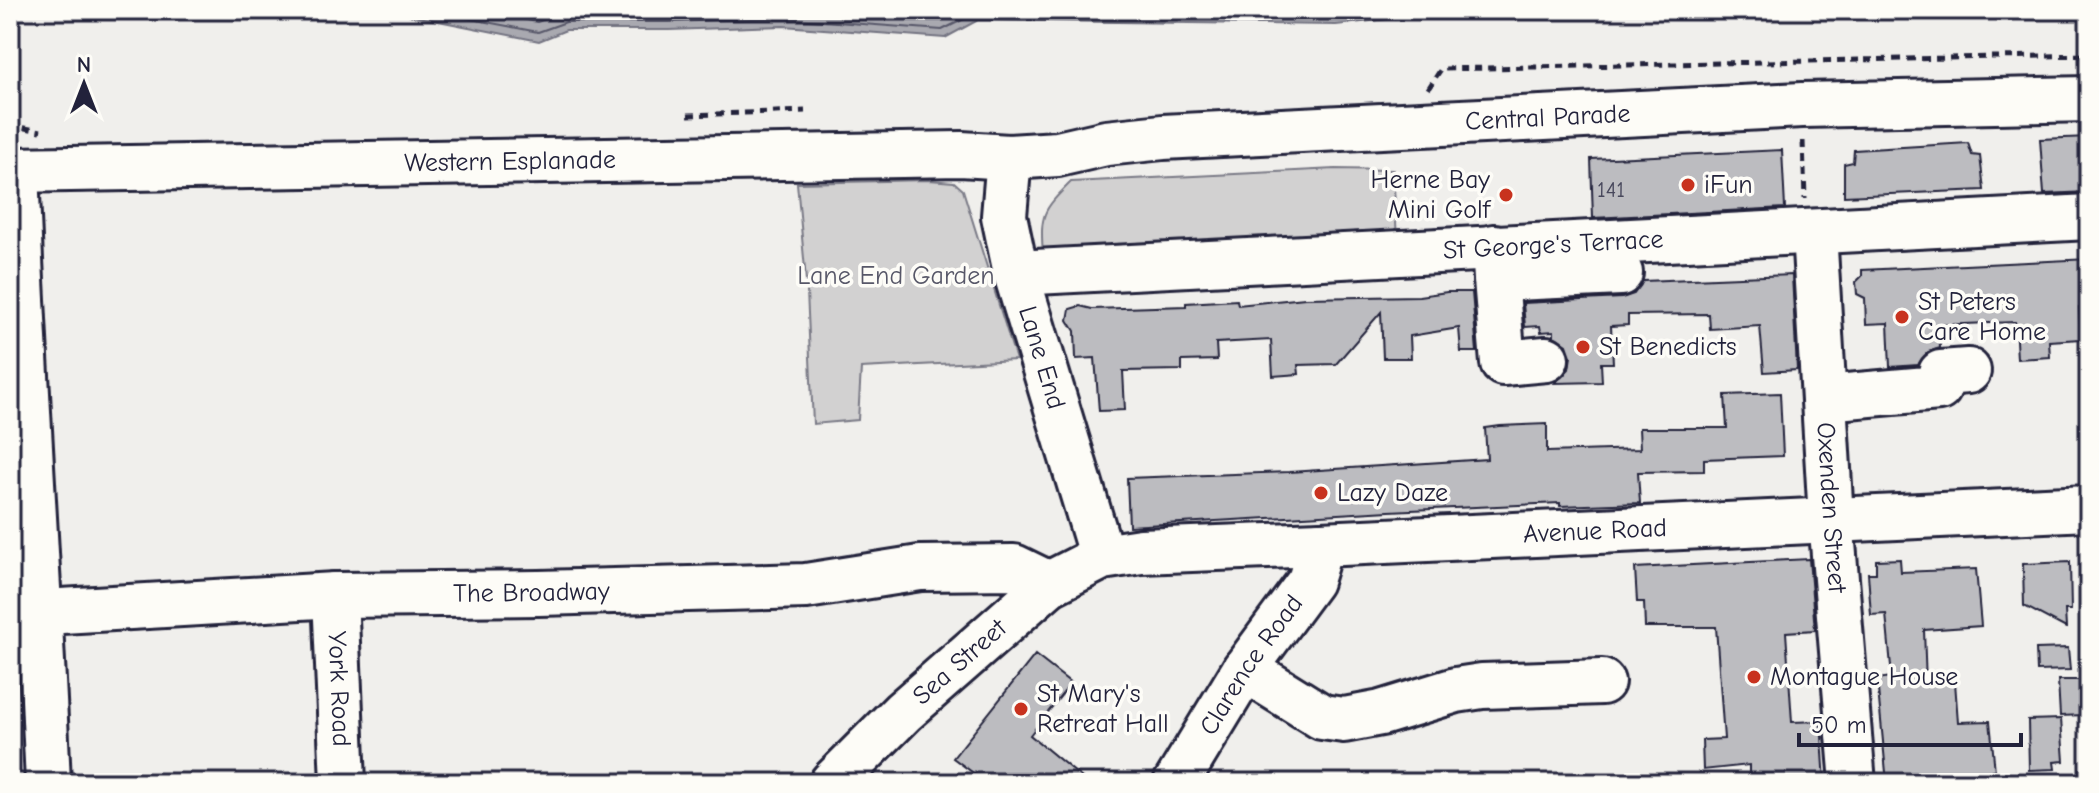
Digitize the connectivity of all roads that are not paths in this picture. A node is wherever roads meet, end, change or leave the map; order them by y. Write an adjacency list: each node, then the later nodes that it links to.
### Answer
1 (2089, 99): 2 (street, Central Parade)
2 (1009, 157): 3 (street, Western Esplanade); 7 (street, Lane End)
3 (13, 170): 18 (street)
4 (2089, 217): 5 (street, St George's Terrace)
5 (1810, 232): 6 (street, St George's Terrace); 11 (street, Oxenden Street)
6 (1495, 263): 7 (street, St George's Terrace); 8 (street); 9 (street)
7 (1016, 273): 15 (street, Lane End)
8 (1620, 273)
9 (1546, 359)
10 (1968, 371): 11 (street)
11 (1824, 398): 13 (street, Oxenden Street)
12 (2089, 508): 13 (street, Avenue Road)
13 (1831, 519): 14 (street, Avenue Road); 25 (street, Oxenden Street)
14 (1321, 544): 15 (street, Avenue Road); 19 (street, Clarence Road)
15 (1102, 557): 16 (street, Sea Street)
16 (1049, 584): 17 (street, The Broadway); 23 (street, Sea Street)
17 (335, 595): 18 (street, The Broadway); 22 (street, York Road)
18 (25, 613): 21 (street)
19 (1245, 669): 20 (street); 24 (street, Clarence Road)
20 (1602, 682)
21 (48, 783)
22 (343, 783)
23 (832, 783)
24 (1176, 783)
25 (1853, 783)

